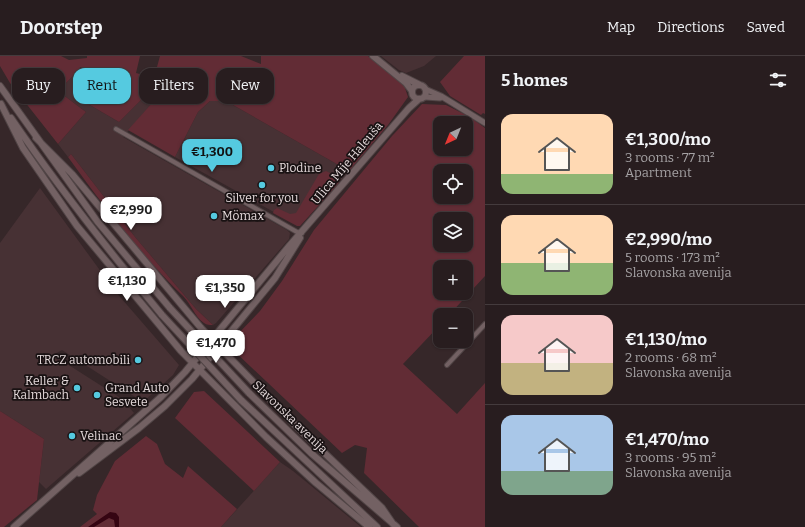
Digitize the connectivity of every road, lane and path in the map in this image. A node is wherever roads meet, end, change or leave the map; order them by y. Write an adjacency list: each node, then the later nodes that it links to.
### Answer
1 (373, 56): 2 (main road)
2 (393, 72): 4 (main road); 5 (main road)
3 (0, 86): 12 (main road, Slavonska avenija)
4 (423, 87): 5 (main road); 6 (main road); 7 (street)
5 (412, 93): 6 (main road); 9 (main road, Ulica Mije Haleuša)
6 (422, 98): 7 (street); 9 (main road, Ulica Mije Haleuša)
7 (450, 101): 10 (street)
8 (0, 103): 17 (main road); 24 (main road, Slavonska avenija, bridge)
9 (409, 108): 13 (main road, Ulica Mije Haleuša)
10 (485, 123)
11 (116, 128): 13 (street)
12 (36, 138): 15 (main road); 21 (main road, Slavonska avenija, bridge)
13 (302, 233): 15 (main road, Ulica Mije Haleuša); 16 (main road, Ulica Mije Haleuša)
14 (485, 324): 18 (street)
15 (212, 339): 16 (main road); 17 (main road, Ulica Mije Haleuša)
16 (218, 346): 19 (main road, Ulica Mije Haleuša); 21 (main road)
17 (192, 363): 19 (main road); 20 (main road, Ulica Mije Haleuša)
18 (447, 365)
19 (199, 370): 20 (main road, Ulica Mije Haleuša); 23 (main road)
20 (69, 479): 22 (main road)
21 (395, 525)
22 (14, 527)
23 (369, 527)
24 (377, 527)

